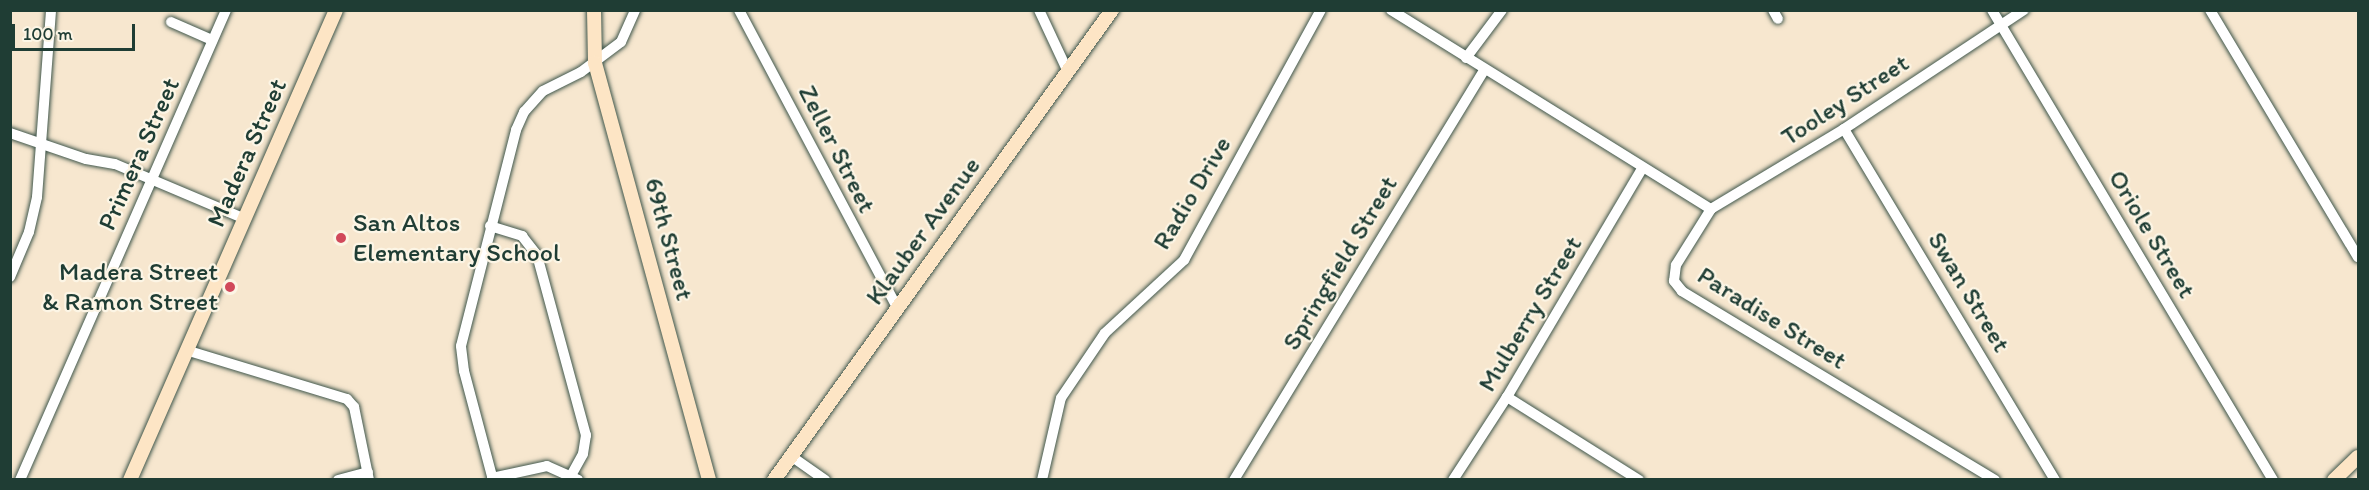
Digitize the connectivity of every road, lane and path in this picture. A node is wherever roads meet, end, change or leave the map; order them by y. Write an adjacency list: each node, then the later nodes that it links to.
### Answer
1 (51, 10): 24 (street)
2 (226, 10): 17 (street, Primera Street)
3 (336, 10): 28 (street, Madera Street)
4 (594, 10): 19 (street, 69th Street)
5 (635, 10): 19 (street)
6 (739, 10): 32 (street, Zeller Street)
7 (1039, 10): 21 (street)
8 (1112, 10): 21 (street, Klauber Avenue)
9 (1321, 10): 46 (street, Radio Drive)
10 (1391, 10): 18 (street)
11 (1502, 10): 18 (street)
12 (1992, 10): 16 (street, Oriole Street)
13 (2024, 10): 16 (street, Tooley Street)
14 (2210, 10): 30 (street)
15 (171, 22): 17 (street)
16 (2001, 26): 22 (street, Tooley Street); 52 (street, Oriole Street)
17 (212, 40): 26 (street, Primera Street)
18 (1466, 58): 20 (street)
19 (595, 63): 29 (street); 43 (street, 69th Street)
20 (1484, 71): 25 (street); 47 (street, Springfield Street)
21 (1068, 72): 32 (street, Klauber Avenue)
22 (1844, 129): 27 (street, Tooley Street); 51 (street, Swan Street)
23 (10, 133): 24 (street)
24 (39, 143): 26 (street); 31 (street)
25 (1642, 169): 27 (street); 34 (street, Mulberry Street)
26 (153, 178): 28 (street); 40 (street, Primera Street)
27 (1711, 209): 50 (street, Paradise Street)
28 (244, 219): 33 (street, Madera Street)
29 (490, 226): 38 (street); 39 (street)
30 (2358, 257)
31 (10, 277)
32 (897, 307): 35 (street, Klauber Avenue)
33 (189, 351): 37 (street); 41 (street, Madera Street)
34 (1507, 397): 48 (street, Mulberry Street); 49 (street)
35 (791, 456): 44 (street, Klauber Avenue); 45 (street)
36 (2358, 457): 53 (street)
37 (369, 476): 42 (street)
38 (575, 478): 39 (street)
39 (492, 479)
40 (20, 480)
41 (130, 480)
42 (338, 480)
43 (709, 480)
44 (774, 480)
45 (825, 480)
46 (1042, 480)
47 (1234, 480)
48 (1453, 480)
49 (1639, 480)
50 (1995, 480)
51 (2055, 480)
52 (2273, 480)
53 (2334, 480)

